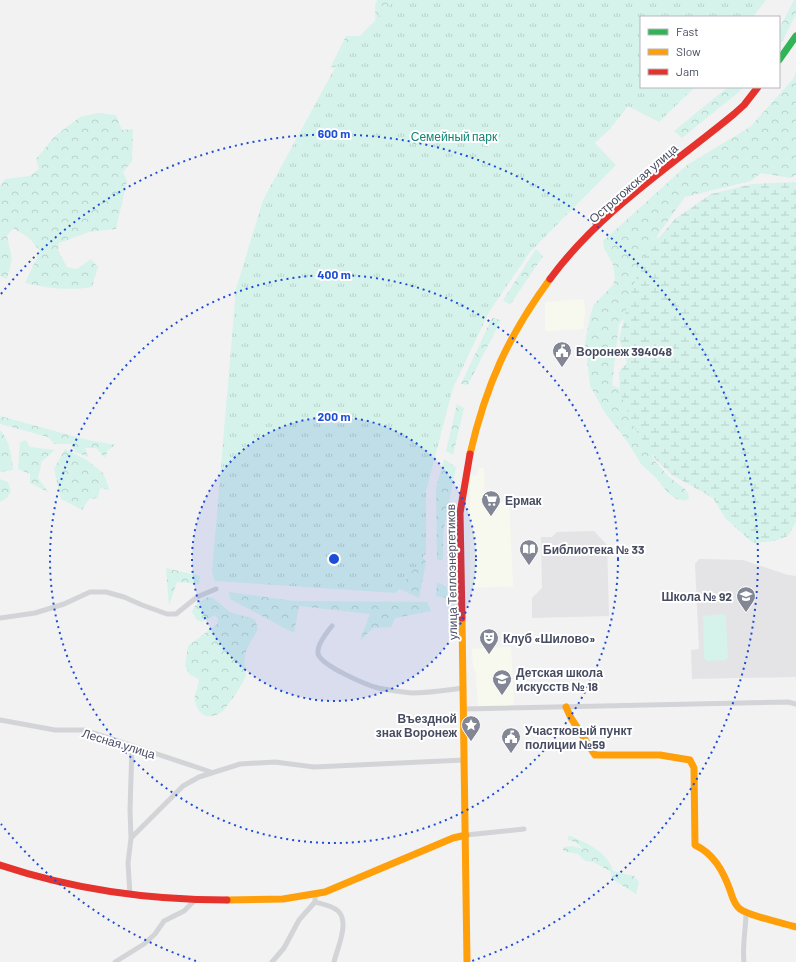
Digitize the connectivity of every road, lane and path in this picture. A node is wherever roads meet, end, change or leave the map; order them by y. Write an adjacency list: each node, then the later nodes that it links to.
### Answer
1 (796, 36): 2 (street)
2 (780, 59)
3 (757, 88): 4 (street, Острогожская улица)
4 (532, 304): 8 (street, улица Теплоэнергетиков)
5 (216, 589): 6 (street)
6 (0, 618)
7 (332, 626): 8 (street)
8 (464, 688): 11 (street, улица Теплоэнергетиков)
9 (796, 704): 10 (street)
10 (566, 707): 11 (street); 23 (street)
11 (464, 709): 14 (street, улица Теплоэнергетиков)
12 (0, 720): 13 (street, Лесная улица)
13 (132, 746): 15 (street, Лесная улица); 18 (street)
14 (464, 760): 15 (street); 17 (street, улица Теплоэнергетиков)
15 (212, 772): 18 (street)
16 (524, 829): 17 (street)
17 (466, 835): 21 (street); 28 (street, улица Теплоэнергетиков)
18 (131, 838): 20 (street)
19 (0, 866): 20 (street)
20 (130, 895): 22 (street)
21 (315, 898): 22 (street); 26 (street); 27 (street)
22 (195, 900): 25 (street)
23 (746, 912): 24 (street); 29 (street)
24 (796, 927)
25 (114, 962)
26 (272, 962)
27 (334, 962)
28 (467, 962)
29 (744, 962)

